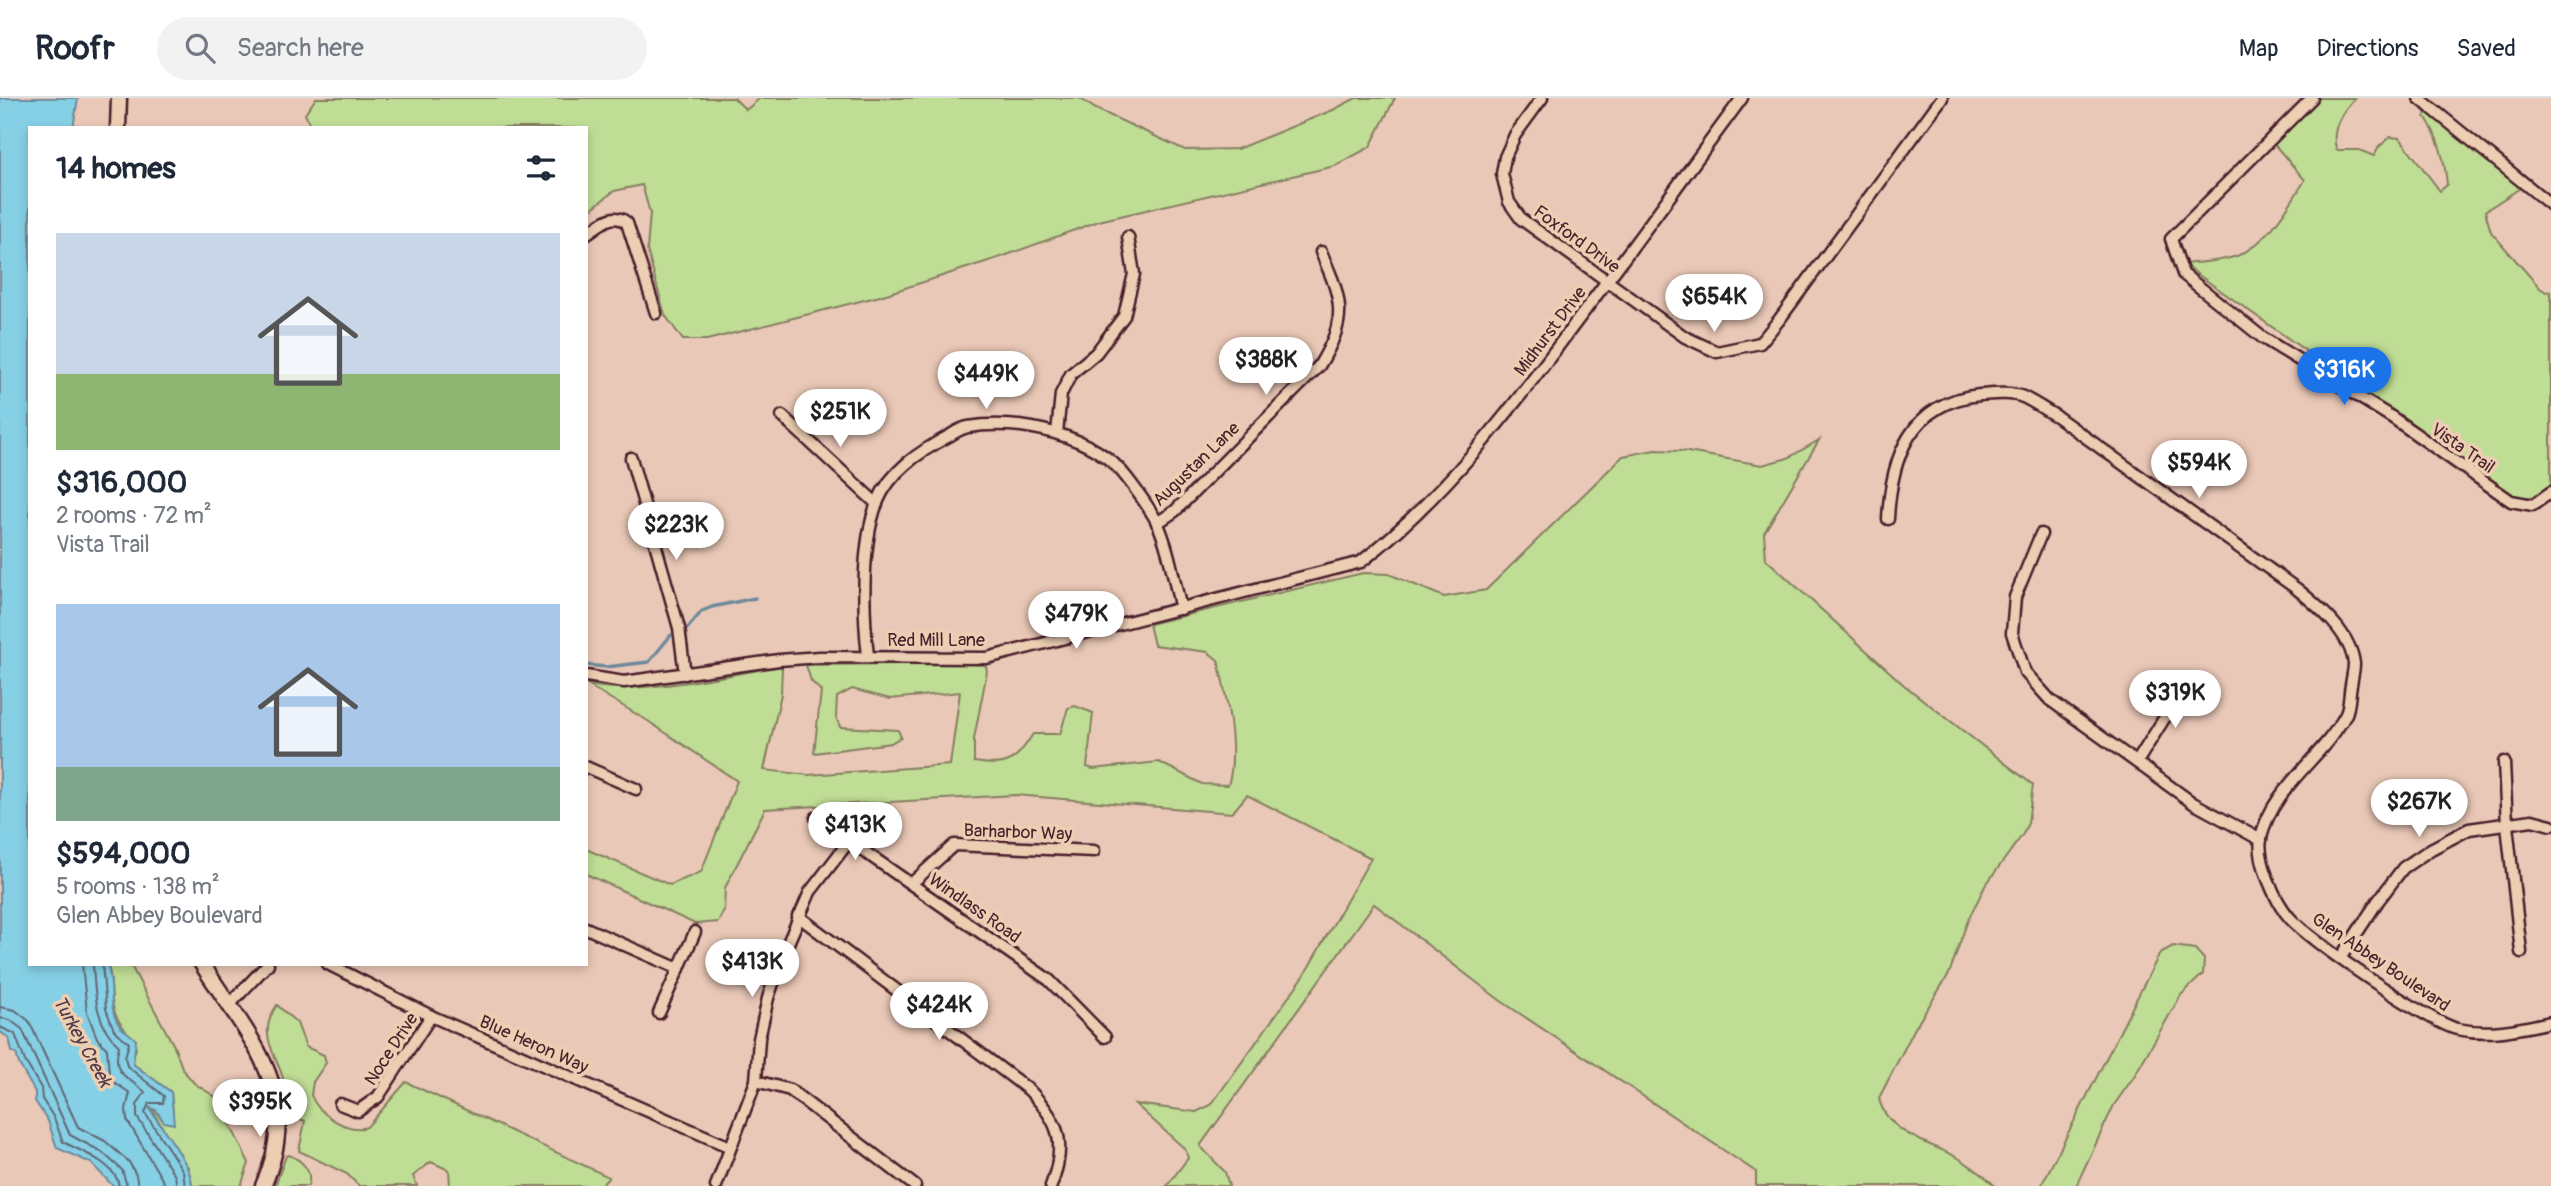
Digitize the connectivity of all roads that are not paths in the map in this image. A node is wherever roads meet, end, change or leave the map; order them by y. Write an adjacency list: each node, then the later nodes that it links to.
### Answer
1 (119, 98): 7 (street)
2 (1542, 98): 12 (street, Foxford Drive)
3 (1742, 98): 12 (street, Midhurst Drive)
4 (1942, 98): 12 (street, Foxford Drive)
5 (2312, 98): 17 (street, Vista Trail)
6 (2419, 98): 8 (street)
7 (118, 126)
8 (2551, 205)
9 (588, 233): 13 (street)
10 (1128, 237): 15 (street)
11 (1321, 252): 20 (street, Augustan Lane)
12 (1607, 281): 22 (street, Midhurst Drive)
13 (656, 313)
14 (782, 416): 18 (street)
15 (1057, 433): 18 (street); 20 (street)
16 (631, 458): 25 (street)
17 (2551, 492)
18 (877, 504): 24 (street)
19 (1888, 519): 35 (street)
20 (1157, 523): 23 (street)
21 (2042, 534): 28 (street)
22 (1362, 562): 23 (street, Red Mill Lane)
23 (1181, 609): 24 (street, Red Mill Lane)
24 (868, 656): 25 (street, Red Mill Lane)
25 (685, 674): 26 (street, Red Mill Lane)
26 (588, 676)
27 (2175, 683): 28 (street)
28 (2137, 762): 35 (street)
29 (2504, 762): 33 (street)
30 (588, 768): 31 (street)
31 (636, 789)
32 (816, 818): 36 (street, Windlass Road)
33 (2507, 825): 34 (street); 42 (street); 43 (street)
34 (2551, 825)
35 (2261, 839): 43 (street, Glen Abbey Boulevard)
36 (850, 840): 38 (street, Windlass Road); 39 (street)
37 (1094, 851): 38 (street, Barharbor Way)
38 (912, 883): 52 (street, Windlass Road)
39 (799, 916): 53 (street); 59 (street)
40 (588, 929): 47 (street)
41 (695, 932): 47 (street)
42 (2521, 953)
43 (2341, 957): 51 (street, Glen Abbey Boulevard)
44 (203, 966): 48 (street)
45 (266, 966): 48 (street)
46 (332, 966): 50 (street, Blue Heron Way)
47 (679, 969): 49 (street)
48 (230, 1004): 56 (street)
49 (659, 1013)
50 (431, 1016): 54 (street, Noce Drive); 55 (street, Blue Heron Way)
51 (2551, 1022)
52 (1105, 1037)
53 (756, 1081): 55 (street); 58 (street)
54 (340, 1104)
55 (730, 1147): 57 (street)
56 (263, 1186)
57 (716, 1186)
58 (915, 1186)
59 (1051, 1186)

